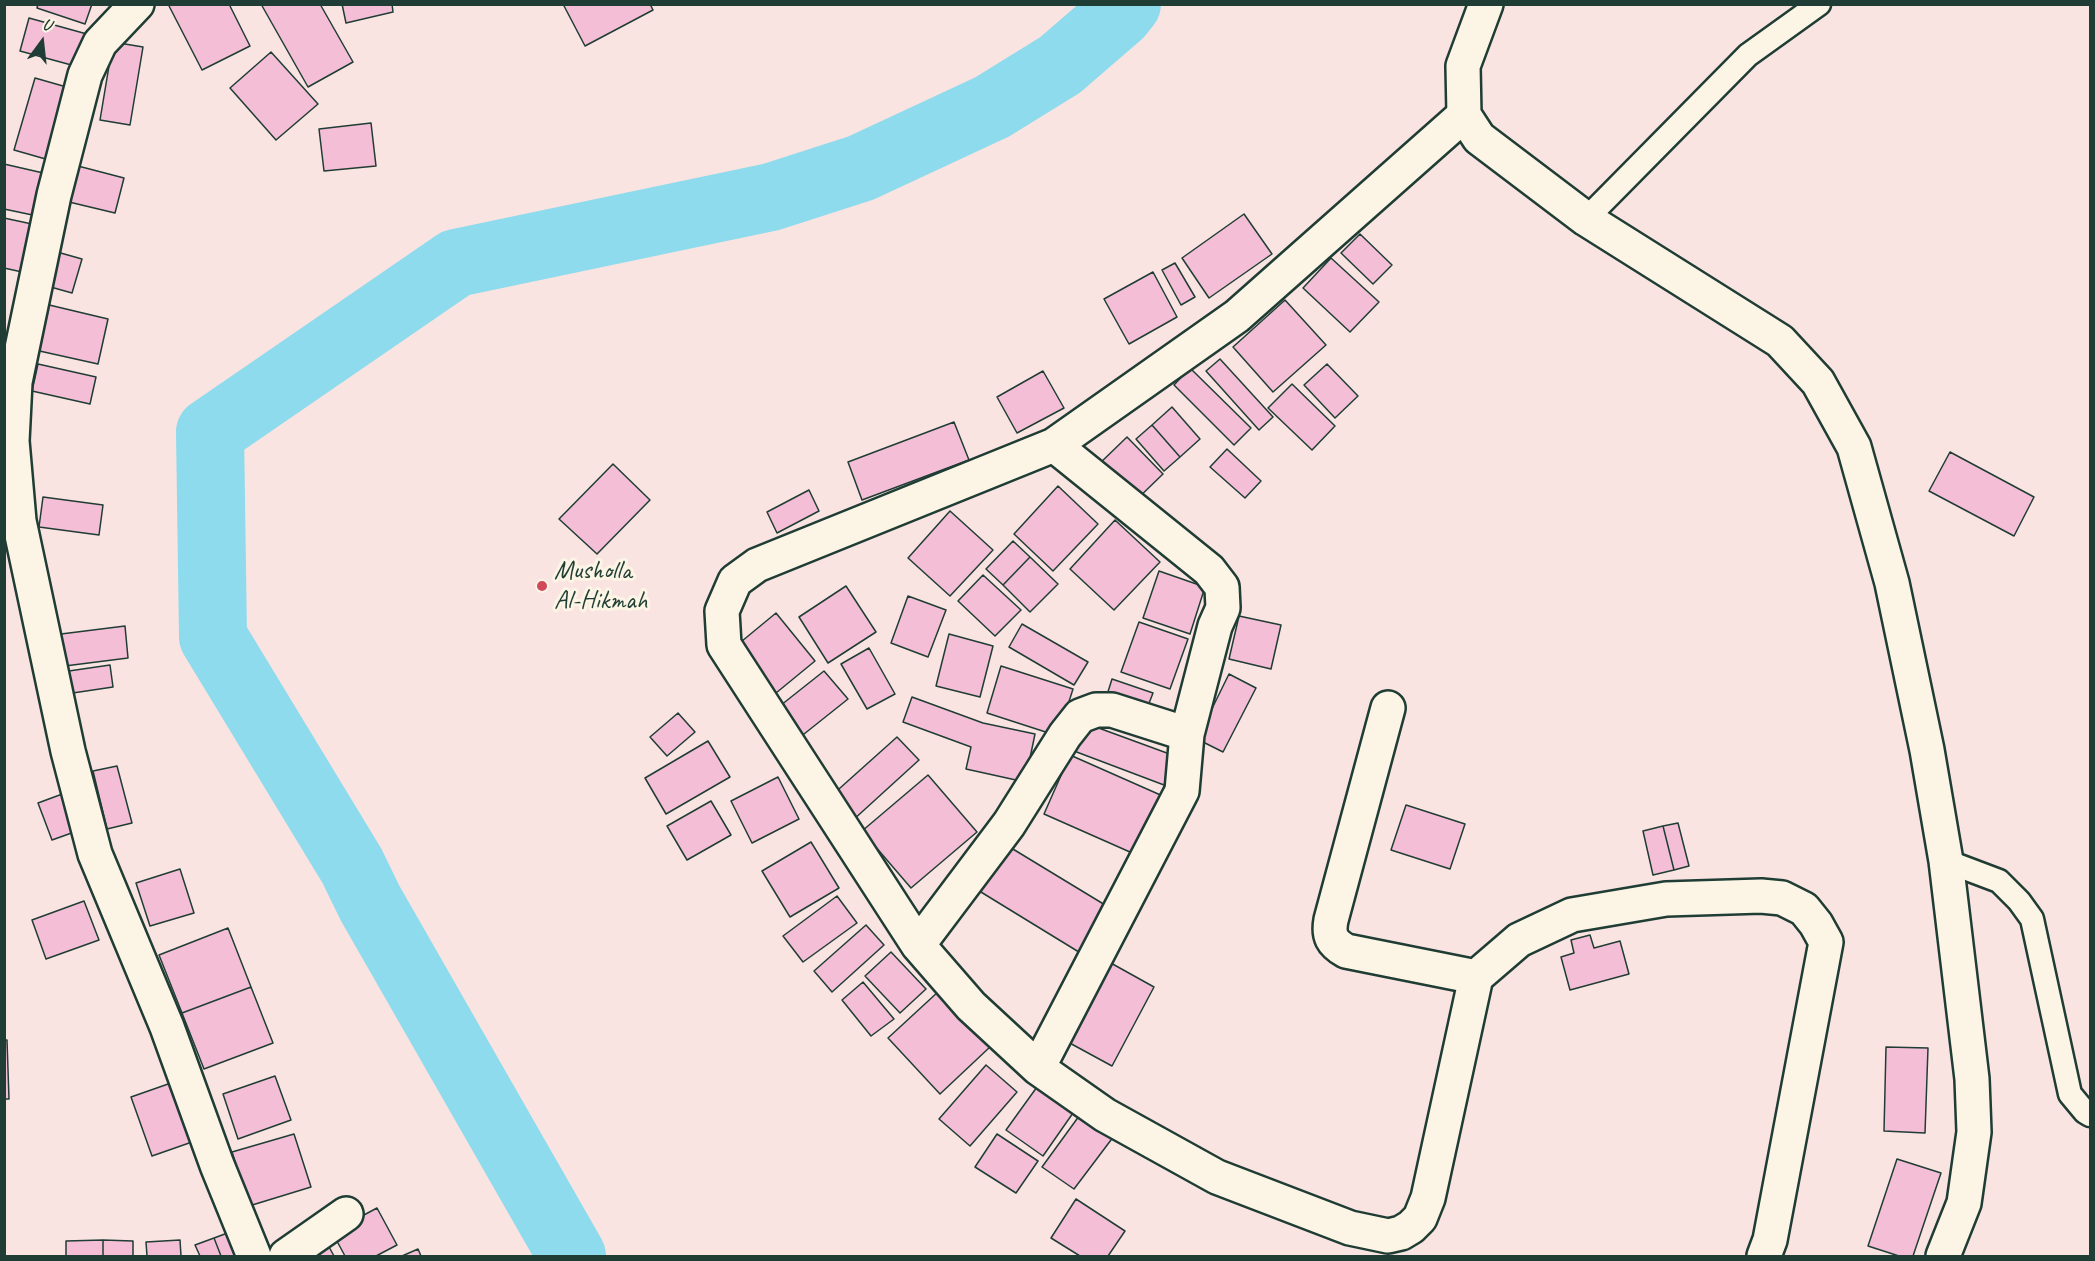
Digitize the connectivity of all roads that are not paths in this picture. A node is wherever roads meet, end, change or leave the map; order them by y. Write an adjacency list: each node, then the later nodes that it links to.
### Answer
1 (137, 4): 15 (street)
2 (1486, 4): 4 (street)
3 (1819, 4): 5 (lane)
4 (1464, 115): 5 (street); 6 (street)
5 (1586, 219): 9 (street)
6 (1054, 445): 8 (street); 10 (street)
7 (1388, 708): 11 (street)
8 (1187, 734): 10 (street); 12 (street)
9 (1946, 861): 13 (lane); 18 (street)
10 (918, 945): 12 (street)
11 (1476, 977): 12 (street); 17 (street)
12 (1038, 1068)
13 (2091, 1115)
14 (346, 1214): 16 (street)
15 (254, 1257)
16 (286, 1257)
17 (1764, 1257)
18 (1943, 1257)

